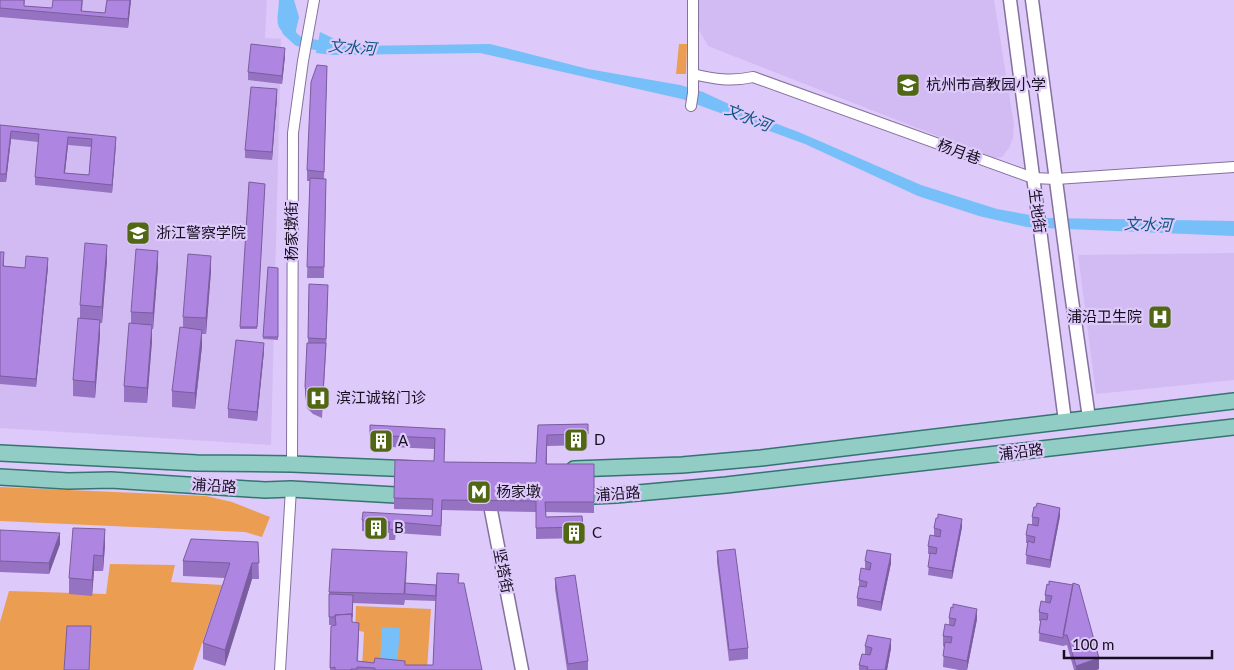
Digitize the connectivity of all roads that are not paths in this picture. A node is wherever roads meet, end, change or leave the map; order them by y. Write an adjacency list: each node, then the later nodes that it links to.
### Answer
1 (314, 0): 15 (street, 杨家墩街)
2 (693, 0): 5 (street)
3 (1010, 0): 8 (street, 生地街)
4 (1032, 0): 9 (street, 生地街)
5 (693, 80): 6 (street); 8 (street, 杨月巷)
6 (692, 106)
7 (1234, 167): 9 (street, 杨月巷)
8 (1033, 178): 9 (street, 杨月巷); 12 (street, 生地街)
9 (1056, 179): 11 (street, 生地街)
10 (1234, 401): 11 (main road, 浦沿路)
11 (1089, 418): 12 (main road, 浦沿路)
12 (1065, 421): 17 (main road, 浦沿路)
13 (1234, 427): 22 (main road, 浦沿路)
14 (0, 453): 15 (main road, 浦沿路)
15 (292, 464): 16 (main road, 浦沿路)
16 (428, 470)
17 (564, 470)
18 (0, 477): 20 (main road, 浦沿路)
19 (486, 481): 25 (street, 坚塔街)
20 (291, 489): 21 (main road, 浦沿路); 26 (street)
21 (423, 496)
22 (557, 497)
23 (470, 498): 25 (main road)
24 (508, 498): 25 (main road)
25 (488, 499): 27 (street, 坚塔街)
26 (280, 670)
27 (522, 670)

